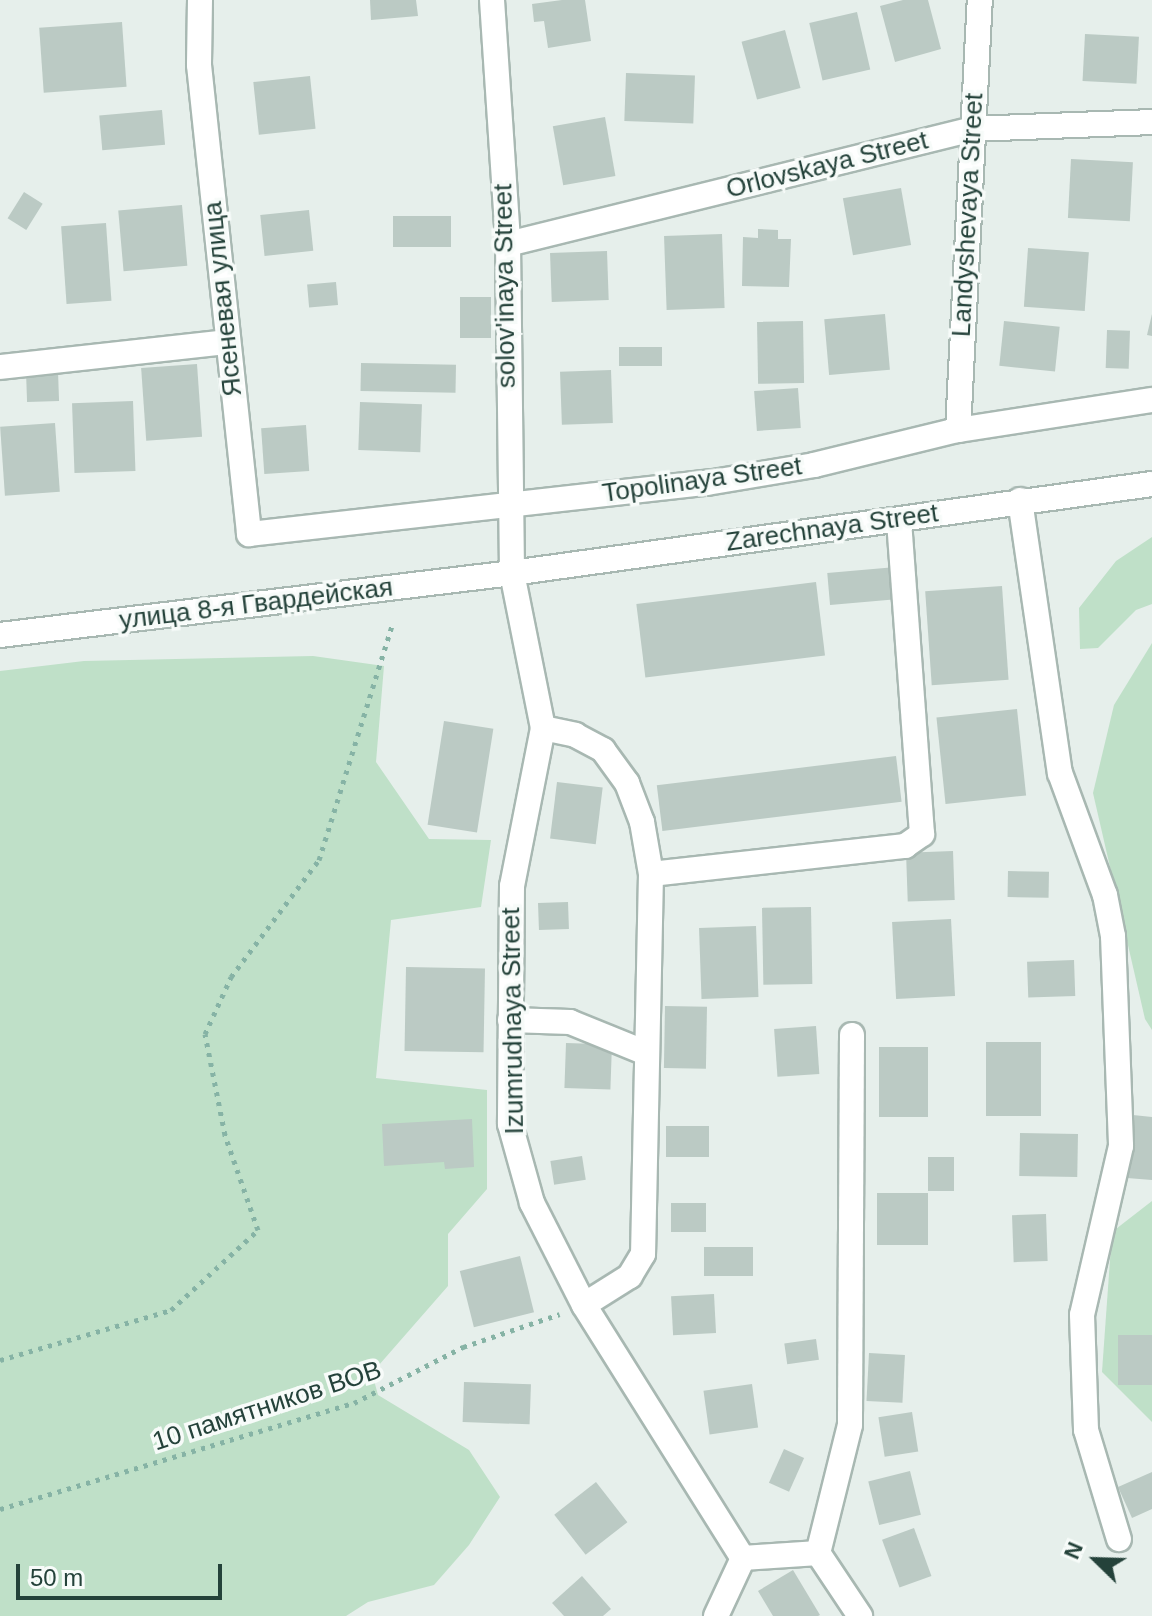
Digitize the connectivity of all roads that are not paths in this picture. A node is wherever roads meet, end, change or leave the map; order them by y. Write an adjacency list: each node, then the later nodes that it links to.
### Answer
1 (200, 0): 7 (street, Ясеневая улица)
2 (492, 0): 6 (street, solov'inaya Street)
3 (980, 0): 5 (street, Landyshevaya Street)
4 (1152, 122): 5 (street, Orlovskaya Street)
5 (971, 129): 6 (street, Orlovskaya Street); 10 (street, Landyshevaya Street)
6 (508, 244): 13 (street, solov'inaya Street)
7 (228, 342): 8 (street); 15 (street, Ясеневая улица)
8 (0, 367)
9 (1152, 400): 10 (street, Topolinaya Street)
10 (958, 430): 13 (street, Topolinaya Street)
11 (1152, 484): 12 (street, Zarechnaya Street)
12 (1020, 500): 14 (street, Zarechnaya Street); 24 (street)
13 (507, 504): 15 (street, Topolinaya Street); 16 (street, solov'inaya Street)
14 (899, 520): 16 (street, Zarechnaya Street); 19 (street)
15 (249, 534)
16 (512, 573): 17 (street, улица 8-я Гвардейская); 18 (street, Izumrudnaya Street)
17 (0, 635)
18 (543, 728): 19 (street); 20 (street, Izumrudnaya Street)
19 (651, 874): 22 (street)
20 (510, 1020): 22 (street); 23 (street, Izumrudnaya Street)
21 (852, 1035): 25 (street)
22 (646, 1053): 23 (street)
23 (584, 1305): 26 (street, Izumrudnaya Street)
24 (1119, 1539)
25 (818, 1553): 26 (street); 28 (street)
26 (743, 1558): 27 (street)
27 (716, 1616)
28 (860, 1616)

